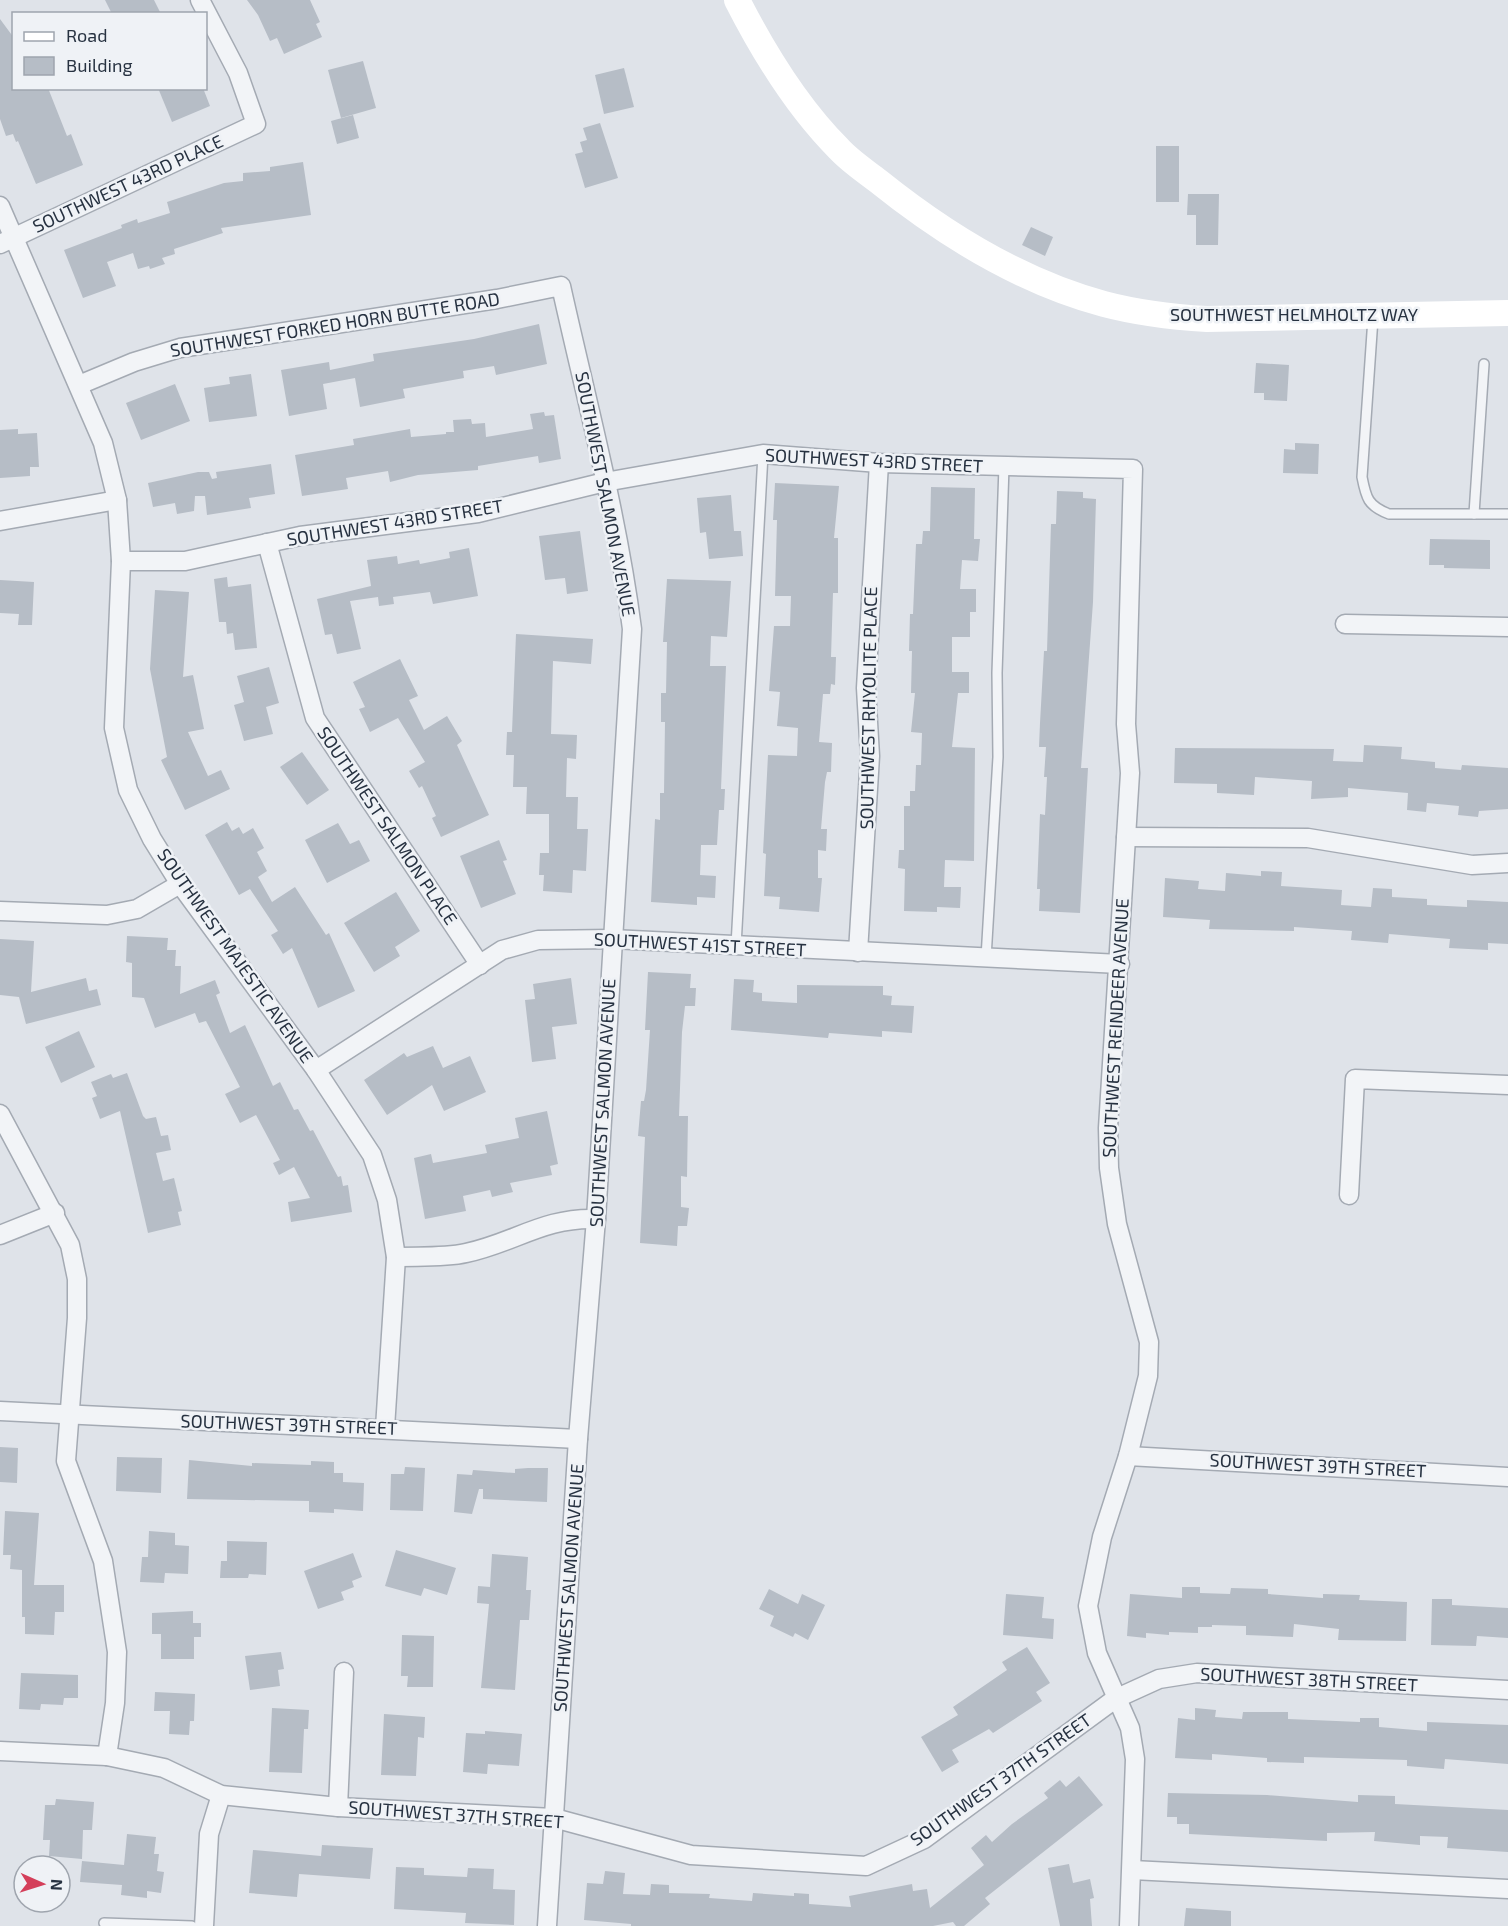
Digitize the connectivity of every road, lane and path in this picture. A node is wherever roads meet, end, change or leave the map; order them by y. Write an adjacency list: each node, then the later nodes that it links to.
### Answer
1 (737, 0): 7 (main road, SOUTHWEST HELMHOLTZ WAY)
2 (207, 13): 4 (street, SOUTHWEST 43RD PLACE)
3 (0, 206): 4 (street, SOUTHWEST MAJESTIC AVENUE)
4 (7, 241): 9 (street, SOUTHWEST MAJESTIC AVENUE)
5 (561, 286): 9 (street, SOUTHWEST FORKED HORN BUTTE ROAD); 14 (street, SOUTHWEST SALMON AVENUE)
6 (1508, 313): 7 (main road, SOUTHWEST HELMHOLTZ WAY)
7 (1373, 316): 16 (lane)
8 (1484, 364): 16 (lane)
9 (79, 385): 15 (street, SOUTHWEST MAJESTIC AVENUE)
10 (763, 454): 11 (street, SOUTHWEST 43RD STREET); 14 (street, SOUTHWEST 43RD STREET); 28 (lane)
11 (879, 464): 12 (street, SOUTHWEST 43RD STREET); 29 (street, SOUTHWEST RHYOLITE PLACE)
12 (1004, 466): 13 (street, SOUTHWEST 43RD STREET); 30 (lane)
13 (1133, 469): 23 (street, SOUTHWEST REINDEER AVENUE)
14 (605, 482): 19 (street, SOUTHWEST 43RD STREET); 27 (street, SOUTHWEST SALMON AVENUE)
15 (117, 500): 18 (street); 20 (street, SOUTHWEST MAJESTIC AVENUE)
16 (1474, 514): 17 (lane)
17 (1508, 514)
18 (0, 522)
19 (267, 543): 20 (street, SOUTHWEST 43RD STREET); 32 (street, SOUTHWEST SALMON PLACE)
20 (121, 561): 25 (street, SOUTHWEST MAJESTIC AVENUE)
21 (1345, 624): 22 (street)
22 (1508, 627)
23 (1126, 837): 24 (street); 31 (street, SOUTHWEST REINDEER AVENUE)
24 (1508, 863)
25 (180, 884): 26 (street); 33 (street, SOUTHWEST MAJESTIC AVENUE)
26 (0, 911)
27 (612, 939): 28 (street, SOUTHWEST 41ST STREET); 32 (street, SOUTHWEST 41ST STREET); 38 (street, SOUTHWEST SALMON AVENUE)
28 (735, 946): 29 (street, SOUTHWEST 41ST STREET)
29 (858, 952): 30 (street, SOUTHWEST 41ST STREET)
30 (986, 958): 31 (street, SOUTHWEST 41ST STREET)
31 (1120, 964): 45 (street, SOUTHWEST REINDEER AVENUE)
32 (480, 965): 33 (street, SOUTHWEST 41ST STREET)
33 (316, 1070): 40 (street, SOUTHWEST MAJESTIC AVENUE)
34 (1508, 1085): 36 (street)
35 (0, 1114): 37 (street)
36 (1349, 1195)
37 (56, 1213): 39 (street); 42 (street)
38 (596, 1219): 40 (street); 44 (street, SOUTHWEST SALMON AVENUE)
39 (0, 1235)
40 (396, 1257): 43 (street, SOUTHWEST MAJESTIC AVENUE)
41 (0, 1411): 42 (street, SOUTHWEST 39TH STREET)
42 (69, 1415): 43 (street, SOUTHWEST 39TH STREET); 51 (street)
43 (385, 1428): 44 (street, SOUTHWEST 39TH STREET)
44 (578, 1439): 54 (street, SOUTHWEST SALMON AVENUE)
45 (1128, 1456): 46 (street, SOUTHWEST 39TH STREET); 49 (street, SOUTHWEST REINDEER AVENUE)
46 (1508, 1477)
47 (344, 1672): 53 (street)
48 (1508, 1690): 49 (street, SOUTHWEST 38TH STREET)
49 (1115, 1699): 54 (street, SOUTHWEST 37TH STREET); 55 (street, SOUTHWEST REINDEER AVENUE)
50 (0, 1751): 51 (street, SOUTHWEST 37TH STREET)
51 (107, 1756): 52 (street, SOUTHWEST 37TH STREET)
52 (221, 1795): 53 (street, SOUTHWEST 37TH STREET); 59 (street)
53 (338, 1807): 54 (street, SOUTHWEST 37TH STREET)
54 (554, 1818): 60 (street, SOUTHWEST SALMON AVENUE)
55 (1132, 1870): 56 (street); 61 (street, SOUTHWEST REINDEER AVENUE)
56 (1508, 1889)
57 (104, 1923): 58 (lane)
58 (192, 1926)
59 (204, 1926)
60 (547, 1926)
61 (1129, 1926)

